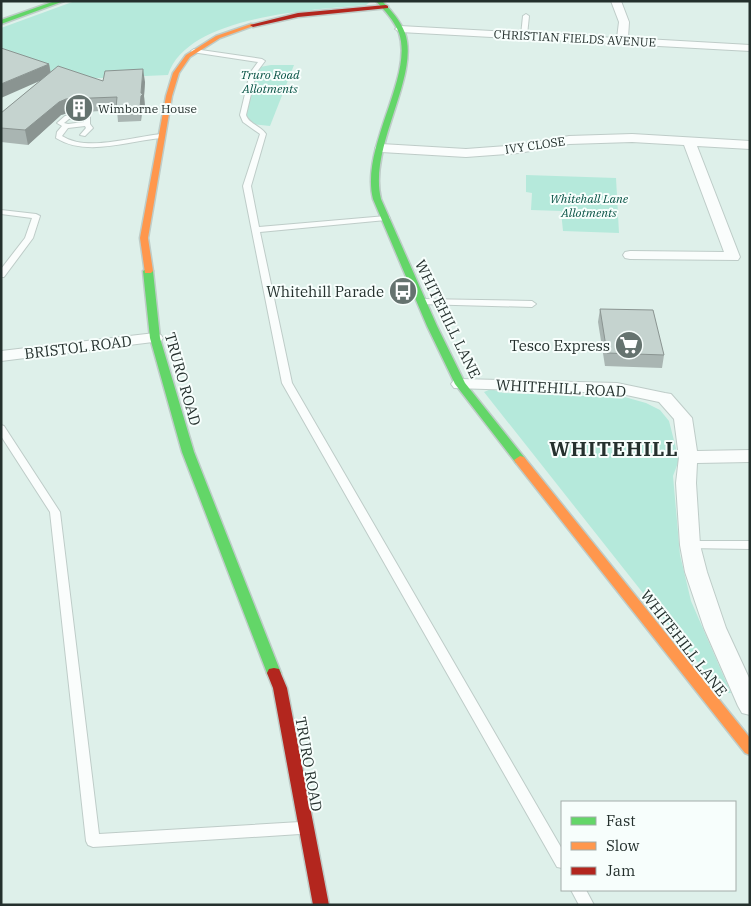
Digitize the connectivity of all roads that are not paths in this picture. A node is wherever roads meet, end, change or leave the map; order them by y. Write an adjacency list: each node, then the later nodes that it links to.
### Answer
1 (62, 1): 5 (street)
2 (616, 1): 8 (street)
3 (383, 4): 6 (street, WHITEHILL LANE); 10 (street, TRURO ROAD)
4 (526, 16): 7 (lane)
5 (4, 20)
6 (400, 29): 7 (street, CHRISTIAN FIELDS AVENUE); 15 (street, WHITEHILL LANE)
7 (524, 36): 8 (street, CHRISTIAN FIELDS AVENUE)
8 (622, 41): 9 (street, CHRISTIAN FIELDS AVENUE)
9 (750, 48)
10 (194, 50): 12 (street, TRURO ROAD); 18 (lane)
11 (83, 135): 12 (lane)
12 (161, 136): 23 (street, TRURO ROAD)
13 (689, 140): 14 (street, IVY CLOSE); 15 (street, IVY CLOSE); 19 (street)
14 (750, 145)
15 (381, 148): 17 (street, WHITEHILL LANE)
16 (1, 212): 20 (lane)
17 (386, 218): 18 (lane); 21 (street, WHITEHILL LANE)
18 (256, 230): 34 (lane)
19 (630, 255)
20 (1, 275)
21 (421, 302): 22 (lane); 25 (street, WHITEHILL LANE)
22 (532, 304)
23 (155, 338): 24 (street, BRISTOL ROAD); 33 (street, TRURO ROAD)
24 (1, 356)
25 (460, 384): 28 (street, WHITEHILL ROAD); 32 (street, WHITEHILL LANE)
26 (1, 428): 33 (lane)
27 (750, 456): 28 (street)
28 (688, 457): 29 (street, WHITEHILL ROAD)
29 (690, 545): 30 (lane); 31 (street, WHITEHILL ROAD)
30 (750, 545)
31 (750, 706)
32 (750, 749)
33 (306, 828): 36 (street, TRURO ROAD)
34 (561, 860)
35 (579, 891): 37 (lane)
36 (322, 905)
37 (587, 905)

